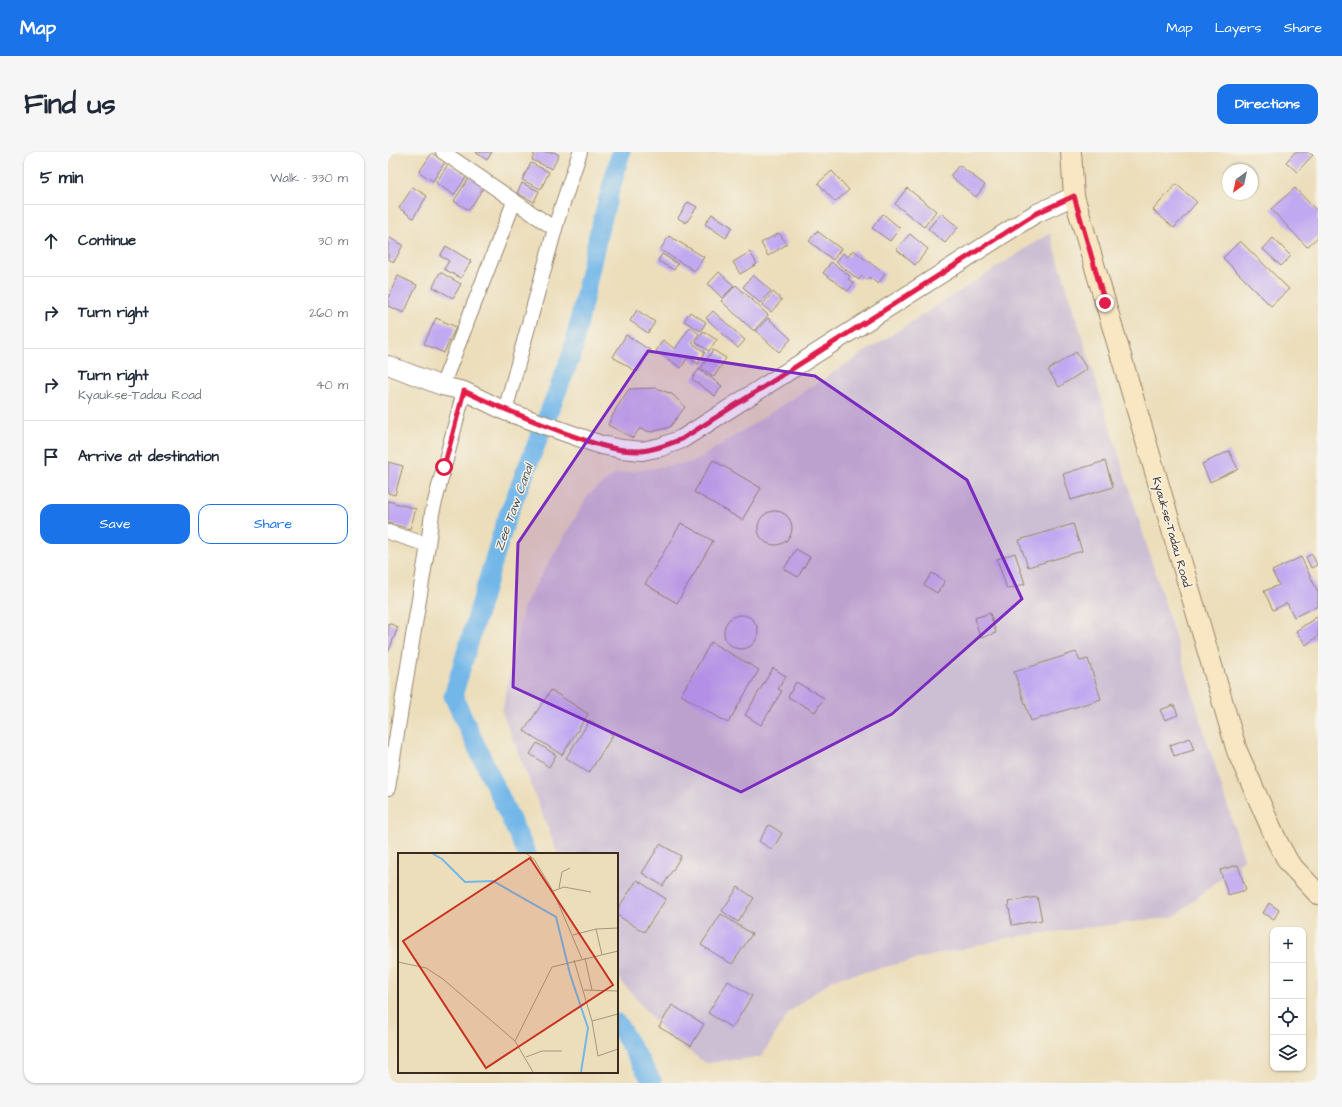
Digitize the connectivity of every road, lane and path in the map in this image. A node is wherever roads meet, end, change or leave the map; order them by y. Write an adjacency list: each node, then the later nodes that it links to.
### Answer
1 (443, 152): 5 (street)
2 (580, 152): 6 (street)
3 (1071, 152): 4 (main road, Kyaukse-Tadau Road)
4 (1074, 196): 10 (street); 14 (main road, Kyaukse-Tadau Road)
5 (514, 202): 6 (street); 8 (street)
6 (555, 229): 10 (street)
7 (388, 365): 8 (street)
8 (442, 386): 9 (street)
9 (464, 391): 10 (street); 12 (street)
10 (506, 411)
11 (388, 532): 12 (street)
12 (428, 545): 13 (street)
13 (388, 788)
14 (1318, 894)

